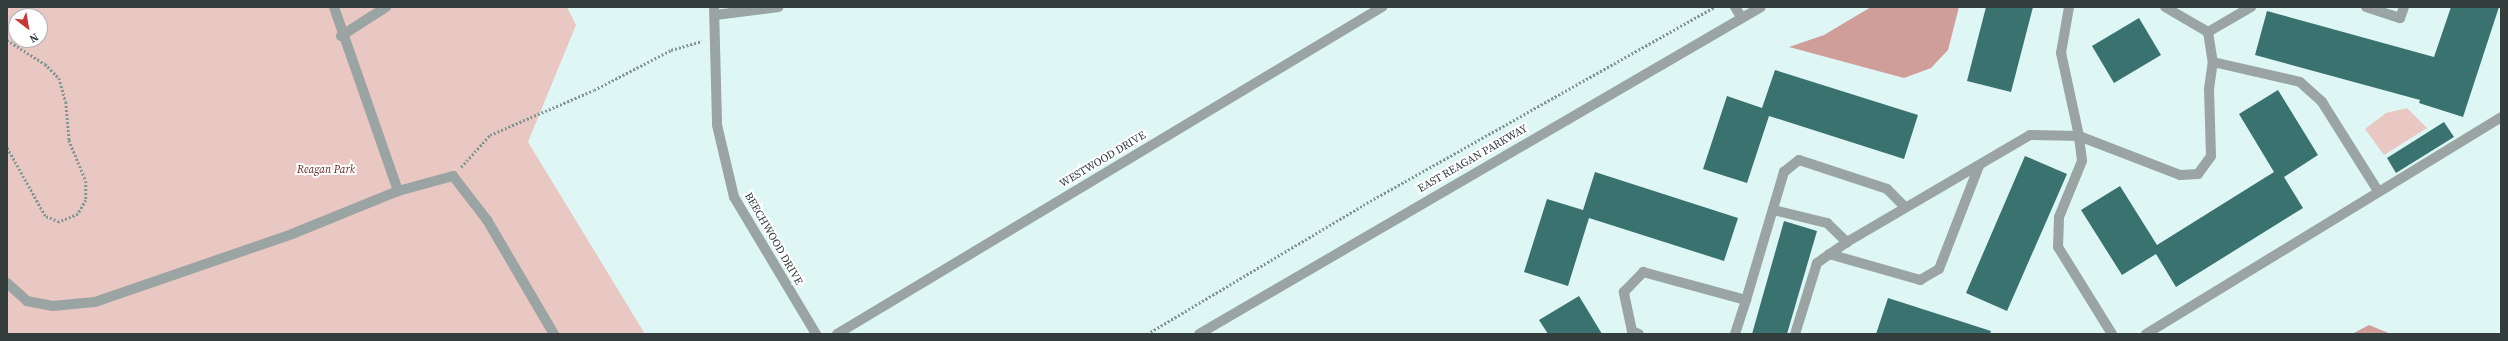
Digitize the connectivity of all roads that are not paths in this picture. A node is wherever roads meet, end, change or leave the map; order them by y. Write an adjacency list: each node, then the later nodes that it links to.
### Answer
1 (334, 7): 15 (street)
2 (386, 7): 15 (street)
3 (779, 7): 12 (street)
4 (1382, 7): 30 (street, WESTWOOD DRIVE)
5 (1735, 7): 13 (street)
6 (1760, 7): 13 (street, EAST REAGAN PARKWAY)
7 (2069, 7): 18 (street)
8 (2165, 7): 14 (street)
9 (2251, 7): 14 (street)
10 (2366, 7): 11 (street)
11 (2404, 7)
12 (714, 11): 29 (street, BEECHWOOD DRIVE)
13 (1742, 18): 31 (street, EAST REAGAN PARKWAY)
14 (2208, 32): 16 (street)
15 (341, 36): 20 (street)
16 (2213, 62): 18 (street); 21 (street)
17 (2501, 117): 21 (street)
18 (2079, 136): 19 (street); 35 (street)
19 (1979, 166): 22 (street); 25 (street)
20 (398, 191): 26 (street); 28 (street)
21 (2378, 191): 36 (street)
22 (1905, 207): 23 (street); 24 (street)
23 (1773, 210): 24 (street); 27 (street)
24 (1847, 242): 25 (street)
25 (1829, 254): 34 (street)
26 (7, 283)
27 (1746, 300): 32 (street); 33 (street)
28 (554, 334)
29 (816, 334)
30 (837, 334)
31 (1198, 334)
32 (1639, 334)
33 (1735, 334)
34 (1795, 334)
35 (2112, 334)
36 (2146, 334)

